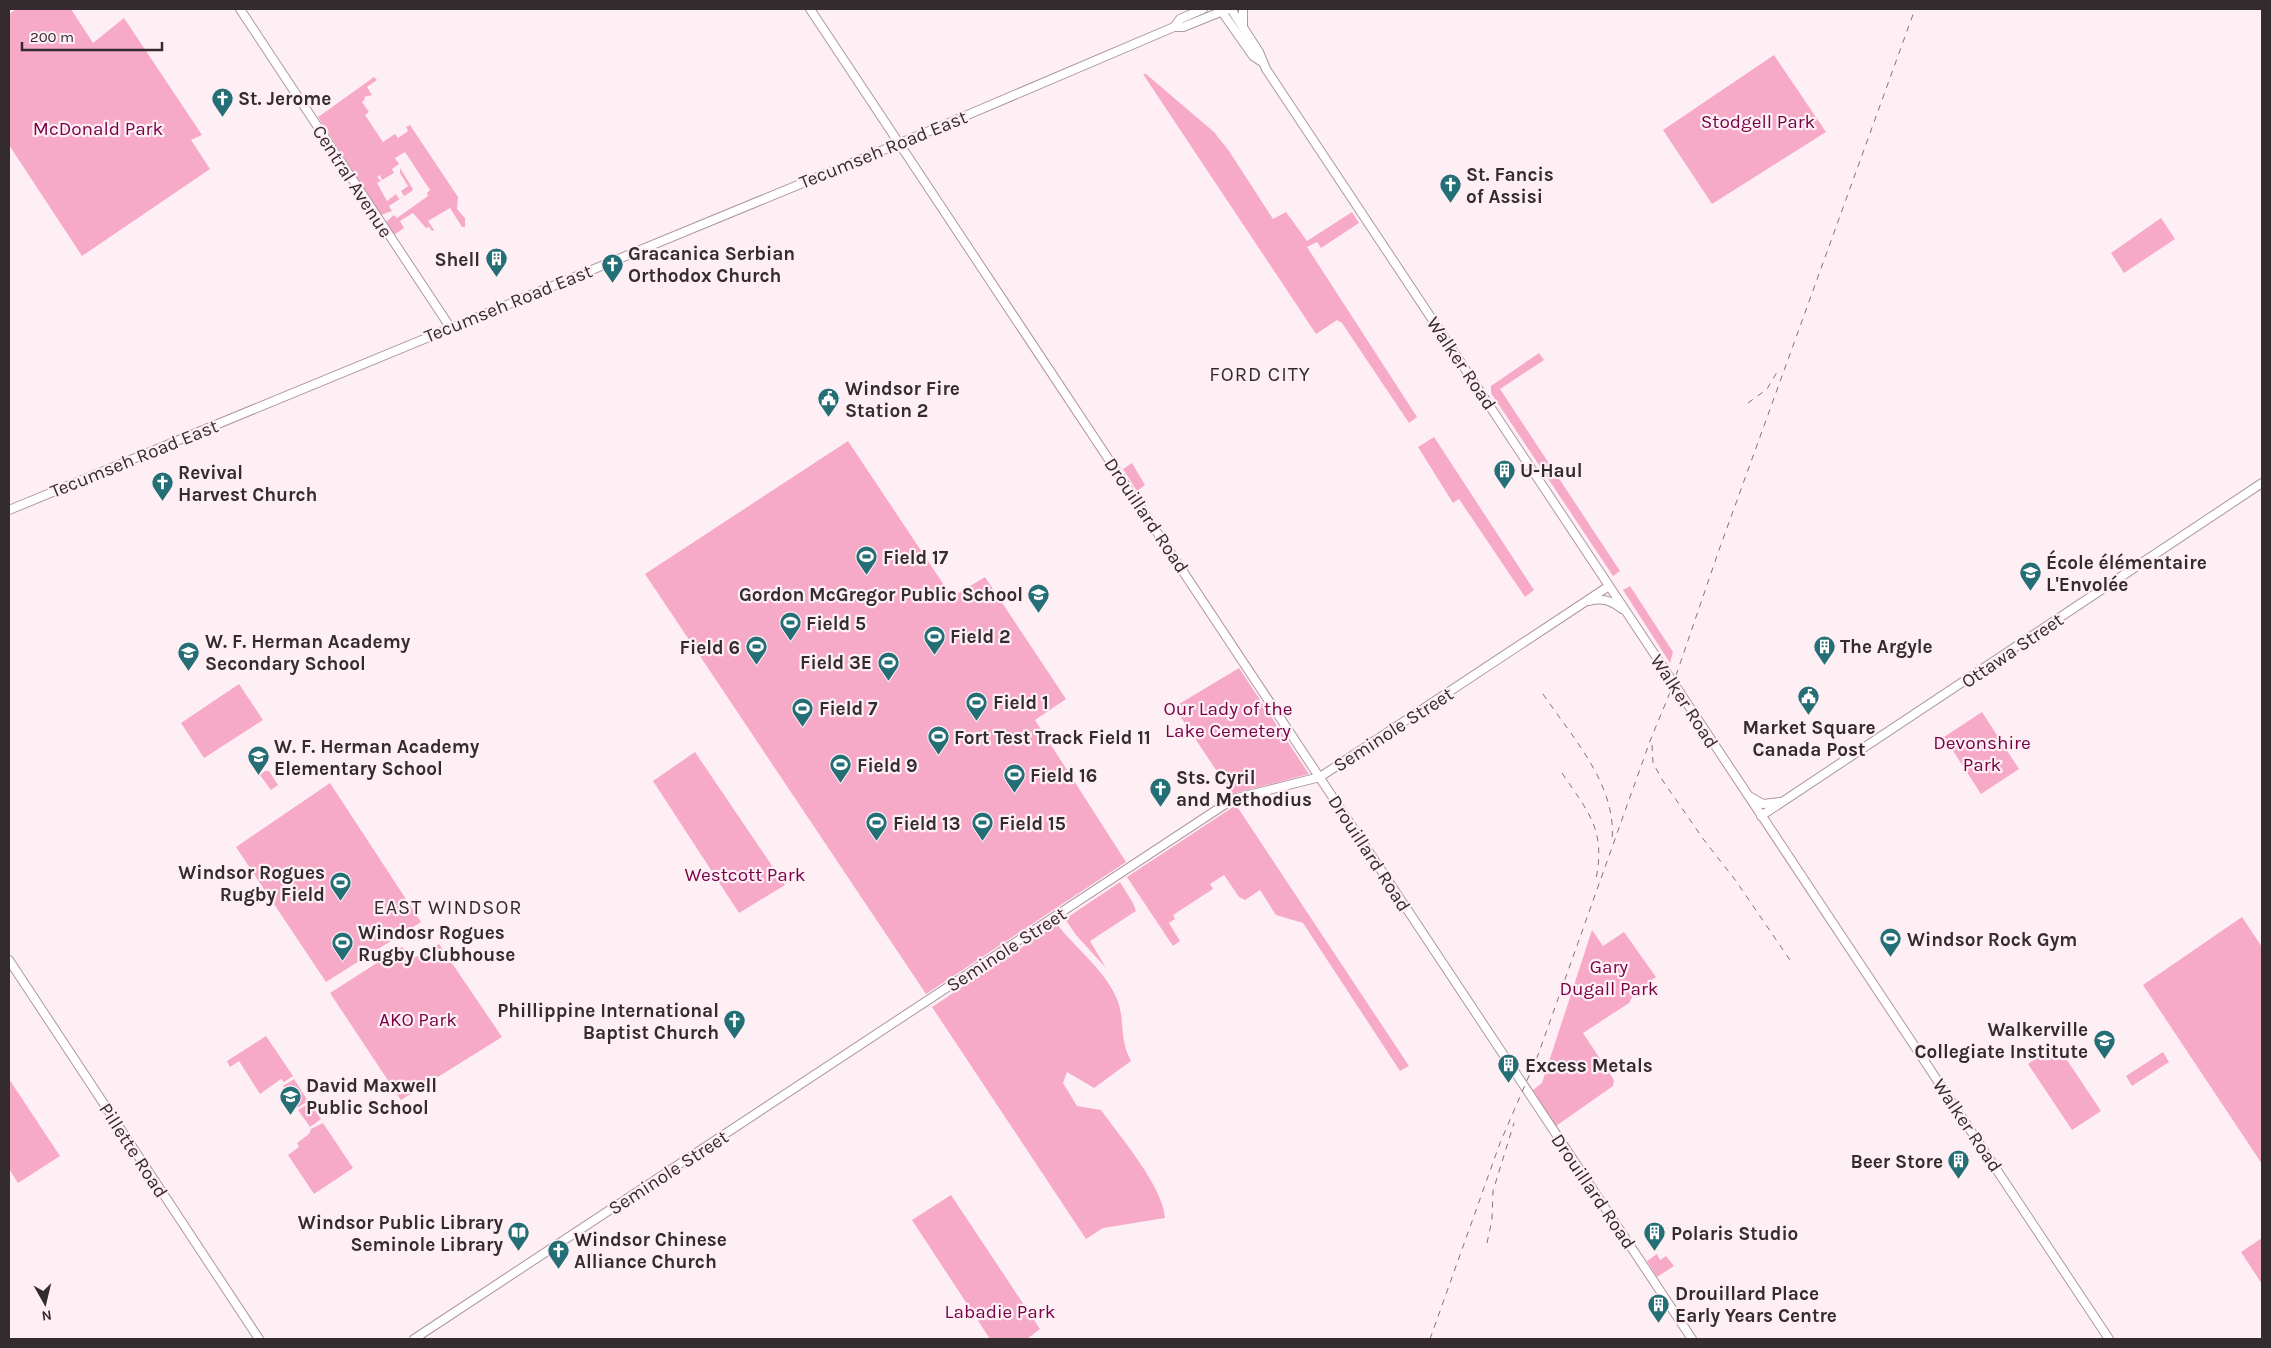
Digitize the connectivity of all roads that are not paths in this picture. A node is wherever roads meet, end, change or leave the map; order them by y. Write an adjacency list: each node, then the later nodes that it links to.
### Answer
1 (240, 9): 10 (street, Central Avenue)
2 (810, 9): 9 (street, Drouillard Road)
3 (1202, 9): 6 (street, Tecumseh Road East)
4 (1225, 9): 6 (street, Tecumseh Road East); 7 (street, Walker Road); 8 (street, Walker Road)
5 (1243, 9): 7 (street)
6 (1174, 27): 9 (street, Tecumseh Road East)
7 (1243, 28): 8 (street, Walker Road)
8 (1262, 62): 13 (street, Walker Road)
9 (899, 142): 10 (street, Tecumseh Road East); 16 (street, Drouillard Road)
10 (450, 328): 12 (street, Tecumseh Road East)
11 (2262, 483): 18 (street, Ottawa Street)
12 (9, 510)
13 (1610, 586): 14 (street, Seminole Street); 15 (street, Walker Road)
14 (1585, 603): 15 (street); 16 (street, Seminole Street)
15 (1627, 613): 17 (street, Walker Road)
16 (1320, 777): 22 (street, Seminole Street); 23 (street, Drouillard Road)
17 (1747, 796): 18 (street); 19 (street, Walker Road)
18 (1784, 801): 19 (street, Ottawa Street)
19 (1761, 816): 24 (street, Walker Road)
20 (9, 960): 21 (street, Pillette Road)
21 (259, 1339)
22 (414, 1339)
23 (1692, 1339)
24 (2110, 1339)

